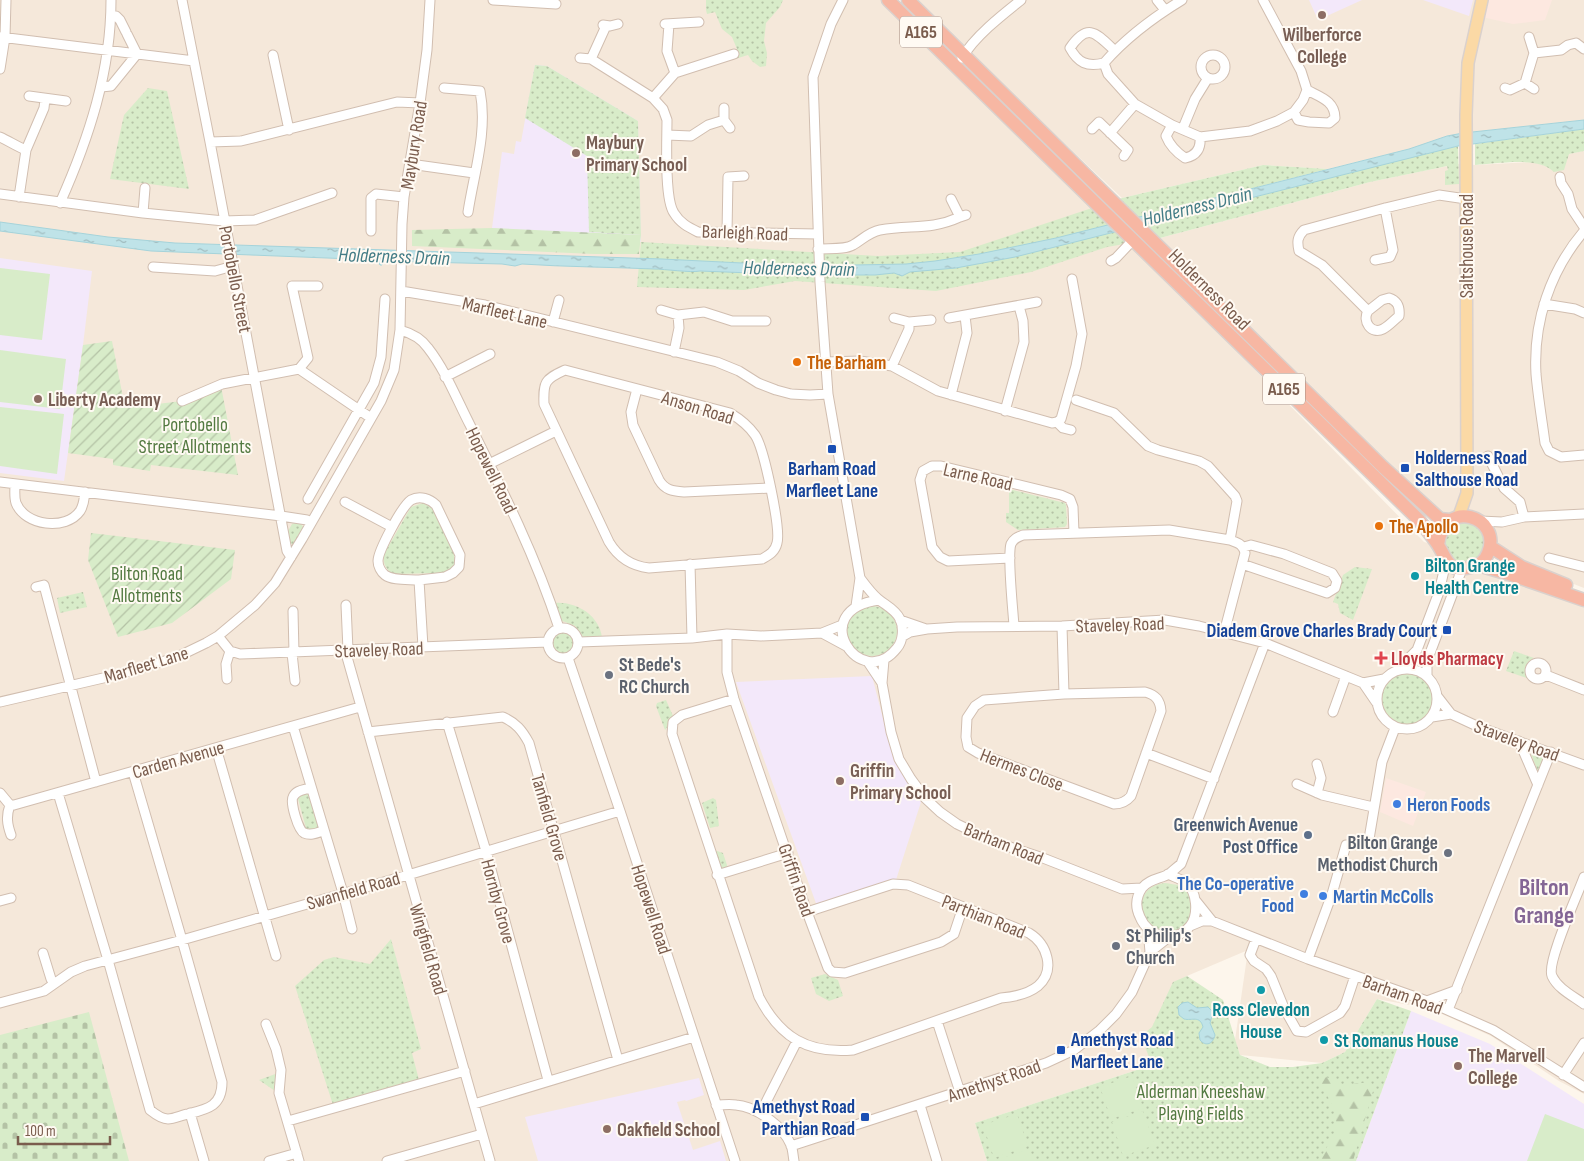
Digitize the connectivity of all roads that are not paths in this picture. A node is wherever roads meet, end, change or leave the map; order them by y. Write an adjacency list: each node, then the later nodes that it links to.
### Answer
1 (6, 0): 19 (street)
2 (111, 0): 16 (street)
3 (182, 0): 31 (street, Portobello Street)
4 (430, 0): 47 (street, Maybury Road)
5 (493, 0): 14 (street)
6 (844, 0): 84 (street)
7 (888, 0): 33 (highway, Holderness Road / A165)
8 (908, 0): 26 (highway, Holderness Road / A165)
9 (1021, 0): 26 (street)
10 (1157, 0): 15 (street)
11 (1182, 0): 15 (street)
12 (1263, 0): 42 (street)
13 (1482, 0): 74 (main road, Saltshouse Road)
14 (556, 4)
15 (1165, 10): 23 (street)
16 (111, 16): 22 (street); 25 (street)
17 (699, 22): 35 (street)
18 (618, 24): 30 (street)
19 (2, 37): 22 (street); 34 (street)
20 (1529, 37): 24 (street)
21 (1584, 48): 24 (street)
22 (108, 50): 25 (street); 38 (street)
23 (1115, 51): 32 (street); 32 (street)
24 (1534, 53): 37 (street)
25 (137, 54): 31 (street); 38 (street)
26 (964, 54): 33 (street); 85 (highway, Holderness Road / A165)
27 (273, 55): 56 (street)
28 (580, 58): 30 (street, Barleigh Road)
29 (729, 58): 35 (street)
30 (591, 59): 44 (street, Barleigh Road)
31 (194, 61): 61 (street, Portobello Street)
32 (1104, 63): 48 (street)
33 (954, 65): 85 (highway, Holderness Road / A165)
34 (0, 69)
35 (675, 73): 44 (street)
36 (1208, 78): 54 (street)
37 (1525, 83): 40 (street); 41 (street)
38 (101, 87): 75 (street)
39 (444, 88): 65 (street)
40 (1505, 88)
41 (1534, 89)
42 (1307, 90): 50 (street); 50 (street)
43 (30, 96): 45 (street)
44 (653, 98): 58 (street, Barleigh Road)
45 (45, 99): 46 (street); 62 (street)
46 (66, 101)
47 (420, 103): 56 (street); 64 (street, Maybury Road)
48 (1135, 104): 52 (street); 57 (street)
49 (724, 108): 51 (street)
50 (1294, 112): 60 (street)
51 (724, 120): 53 (street); 58 (street)
52 (1172, 125): 54 (street); 60 (street)
53 (730, 128)
54 (1183, 128): 60 (street)
55 (1092, 129): 57 (street)
56 (289, 130): 61 (street)
57 (1110, 133): 63 (street)
58 (667, 135): 83 (street, Barleigh Road)
59 (0, 137): 62 (street)
60 (1200, 137)
61 (210, 142): 79 (street, Portobello Street)
62 (26, 150): 71 (street)
63 (1124, 156)
64 (410, 164): 65 (street); 72 (street, Maybury Road)
65 (474, 173): 77 (street)
66 (744, 176): 83 (street)
67 (1560, 177): 80 (street)
68 (145, 188): 78 (street)
69 (332, 193): 79 (street)
70 (0, 194): 71 (street)
71 (19, 197): 75 (street)
72 (404, 197): 81 (street); 93 (street, Maybury Road)
73 (951, 199): 86 (street)
74 (1466, 199): 76 (street); 136 (main road, Saltshouse Road)
75 (60, 202): 78 (street)
76 (1385, 208): 87 (street); 100 (street)
77 (468, 212)
78 (143, 213): 79 (street)
79 (224, 221): 89 (street, Portobello Street)
80 (1584, 227)
81 (371, 231)
82 (1584, 231): 97 (street)
83 (727, 233): 84 (street, Barleigh Road)
84 (818, 234): 86 (street)
85 (1134, 235): 88 (street); 142 (highway, Holderness Road / A165); 150 (highway, Holderness Road / A165)
86 (819, 253): 113 (street)
87 (1375, 260)
88 (1111, 261)
89 (232, 262): 90 (street); 116 (street, Portobello Street)
90 (153, 267)
91 (1072, 279): 126 (street)
92 (318, 286): 115 (street)
93 (401, 291): 107 (street, Marfleet Lane); 110 (street, Marfleet Lane)
94 (385, 299): 123 (street)
95 (560, 299): 107 (street)
96 (1037, 302): 98 (street)
97 (1544, 304): 101 (street); 129 (street)
98 (1019, 306): 103 (street); 124 (street)
99 (661, 310): 102 (street)
100 (1368, 311)
101 (1584, 313)
102 (678, 315): 108 (street); 111 (street)
103 (965, 316): 105 (street); 120 (street)
104 (894, 318): 109 (street)
105 (948, 318)
106 (930, 320): 109 (street)
107 (553, 322): 111 (street, Marfleet Lane)
108 (766, 322)
109 (908, 322): 114 (street)
110 (400, 330): 117 (street, Hopewell Road); 125 (street, Marfleet Lane)
111 (674, 352): 119 (street, Marfleet Lane)
112 (490, 354): 117 (street)
113 (826, 362): 114 (street); 119 (street)
114 (892, 366): 120 (street)
115 (299, 369): 116 (street); 123 (street)
116 (254, 377): 122 (street); 140 (street, Portobello Street)
117 (445, 377): 131 (street, Hopewell Road)
118 (637, 389): 128 (street, Anson Road); 134 (street, Anson Road); 134 (street)
119 (828, 394): 162 (street)
120 (951, 395): 124 (street)
121 (1076, 400): 149 (street)
122 (182, 401)
123 (359, 411): 125 (street); 137 (street)
124 (1005, 411): 126 (street)
125 (371, 418): 145 (street, Marfleet Lane)
126 (1058, 422): 127 (street)
127 (1071, 430)
128 (556, 432): 131 (street); 157 (street, Anson Road)
129 (1584, 455)
130 (1488, 461): 141 (street)
131 (489, 464): 175 (street, Hopewell Road)
132 (0, 482): 133 (street)
133 (15, 484): 135 (street); 135 (street)
134 (770, 488): 157 (street, Anson Road)
135 (85, 492): 140 (street)
136 (1467, 493): 142 (main road, Saltshouse Road); 143 (main road, Saltshouse Road)
137 (308, 499)
138 (346, 502): 146 (street)
139 (1584, 514): 141 (street)
140 (280, 516): 145 (street); 153 (street, Portobello Street)
141 (1524, 516): 144 (street)
142 (1454, 518): 143 (highway, A165); 150 (highway)
143 (1478, 520): 144 (street); 147 (highway)
144 (1502, 522): 147 (street)
145 (310, 523): 153 (street, Marfleet Lane)
146 (392, 527): 163 (street); 163 (street)
147 (1489, 533): 152 (highway)
148 (1074, 534): 149 (street); 154 (street); 154 (street, Larne Road)
149 (1230, 540): 151 (street)
150 (1438, 545): 156 (highway, A165)
151 (1244, 547): 158 (street); 158 (street)
152 (1491, 547): 159 (highway); 165 (highway)
153 (291, 557): 180 (street, Marfleet Lane)
154 (1010, 558): 173 (street)
155 (1549, 558): 160 (street)
156 (1446, 562): 161 (highway); 194 (street)
157 (690, 564): 182 (street)
158 (1242, 564): 178 (street)
159 (1478, 565): 161 (highway); 167 (highway)
160 (1584, 567)
161 (1462, 569): 197 (street)
162 (860, 578): 166 (street); 169 (street)
163 (419, 580): 187 (street)
164 (36, 587): 203 (street)
165 (1584, 592)
166 (879, 600): 169 (street); 171 (street)
167 (1584, 600)
168 (346, 606): 188 (street, Wingfield Road)
169 (856, 606): 172 (street)
170 (293, 612): 190 (street)
171 (900, 620): 176 (street, Staveley Road); 181 (street)
172 (842, 625): 177 (street); 186 (street)
173 (1014, 626): 174 (street, Staveley Road); 176 (street, Staveley Road)
174 (1062, 626): 178 (street, Staveley Road); 205 (street)
175 (558, 628): 183 (street); 184 (street)
176 (927, 629): 181 (street, Staveley Road)
177 (822, 633): 179 (street); 186 (street)
178 (1224, 633): 185 (street, Staveley Road)
179 (727, 634): 182 (street); 207 (street, Griffin Road)
180 (218, 636): 189 (street); 203 (street, Marfleet Lane)
181 (902, 636): 192 (street)
182 (692, 638): 184 (street)
183 (548, 642): 187 (street, Staveley Road); 191 (street)
184 (579, 642): 191 (street)
185 (1266, 643): 196 (street, Staveley Road); 225 (street)
186 (846, 646): 193 (street)
187 (423, 647): 188 (street, Staveley Road)
188 (347, 650): 190 (street, Staveley Road); 210 (street, Wingfield Road)
189 (230, 651): 190 (street, Staveley Road); 198 (street)
190 (293, 653): 200 (street)
191 (568, 658): 235 (street, Hopewell Road)
192 (884, 660): 193 (street); 201 (street, Barham Road)
193 (868, 662): 201 (street, Barham Road)
194 (1398, 669): 197 (street); 199 (street)
195 (1546, 675): 204 (street)
196 (1346, 676): 202 (street, Staveley Road); 211 (street)
197 (1427, 676): 206 (street)
198 (227, 679)
199 (1384, 679): 202 (street); 209 (street)
200 (295, 681)
201 (882, 683): 248 (street, Barham Road)
202 (1363, 683): 209 (street)
203 (70, 685): 208 (street, Marfleet Lane); 226 (street)
204 (1584, 690)
205 (1064, 694): 221 (street, Hermes Close); 221 (street, Hermes Close)
206 (1437, 696): 212 (street, Staveley Road); 213 (street)
207 (734, 699): 240 (street, Griffin Road); 244 (street, Parthian Road)
208 (0, 702)
209 (1376, 702): 216 (street)
210 (360, 707): 215 (street, Carden Avenue); 217 (street, Wingfield Road)
211 (1333, 712)
212 (1451, 714): 213 (street, Staveley Road); 218 (street, Staveley Road)
213 (1432, 717): 216 (street)
214 (447, 722): 217 (street, Tanfield Grove); 237 (street, Tanfield Grove); 239 (street, Hornby Grove)
215 (293, 726): 219 (street, Carden Avenue); 229 (street)
216 (1395, 728): 234 (street)
217 (368, 732): 242 (street, Wingfield Road)
218 (1519, 741): 220 (street, Staveley Road); 228 (street)
219 (216, 748): 224 (street, Carden Avenue); 256 (street)
220 (1551, 752): 223 (street, Staveley Road); 228 (street)
221 (1146, 753): 225 (street)
222 (1317, 764): 230 (street)
223 (1584, 764)
224 (133, 772): 226 (street, Carden Avenue); 263 (street)
225 (1214, 779): 241 (street)
226 (96, 782): 232 (street, Carden Avenue)
227 (1297, 784): 230 (street)
228 (1538, 785): 271 (street)
229 (310, 788): 236 (street); 236 (street)
230 (1317, 792): 234 (street)
231 (0, 793): 233 (street)
232 (58, 793): 233 (street, Carden Avenue); 268 (street)
233 (10, 805): 238 (street)
234 (1373, 808): 267 (street)
235 (620, 811): 237 (street, Swanfield Road); 278 (street, Hopewell Road)
236 (323, 831): 249 (street)
237 (554, 831): 239 (street, Swanfield Road); 283 (street, Tanfield Grove)
238 (10, 835)
239 (486, 851): 242 (street, Swanfield Road); 286 (street, Hornby Grove)
240 (788, 854): 244 (street); 255 (street, Griffin Road)
241 (1181, 864): 243 (street); 246 (street)
242 (408, 874): 249 (street, Swanfield Road); 284 (street, Wingfield Road)
243 (1168, 874): 246 (street); 247 (street)
244 (718, 875): 279 (street, Parthian Road)
245 (1584, 877): 274 (street)
246 (1187, 883): 252 (street)
247 (1142, 888): 248 (street, Barham Road); 254 (street)
248 (1122, 889): 254 (street)
249 (343, 893): 256 (street, Swanfield Road); 259 (street)
250 (11, 898): 251 (street)
251 (0, 901)
252 (1196, 901): 257 (street, Barham Road); 258 (street)
253 (963, 907): 255 (street, Parthian Road); 255 (street, Griffin Road); 276 (street, Parthian Road)
254 (1136, 908): 260 (street)
255 (807, 912)
256 (265, 915): 263 (street, Swanfield Road); 266 (street)
257 (1212, 921): 258 (street); 262 (street, Barham Road)
258 (1190, 926): 261 (street)
259 (352, 929)
260 (1148, 929): 261 (street); 265 (street, Amethyst Road)
261 (1169, 937): 265 (street, Amethyst Road)
262 (1256, 939): 267 (street, Barham Road); 269 (street)
263 (182, 940): 268 (street, Swanfield Road); 293 (street)
264 (43, 952): 270 (street)
265 (1150, 952): 288 (street, Amethyst Road)
266 (276, 956)
267 (1308, 959): 269 (street, Barham Road)
268 (108, 960): 270 (street, Swanfield Road); 293 (street)
269 (1355, 976): 272 (street, Barham Road)
270 (54, 984): 273 (street, Swanfield Road)
271 (1457, 990): 272 (street); 275 (street)
272 (1427, 1001): 275 (street, Barham Road)
273 (0, 1003)
274 (1584, 1004)
275 (1448, 1010): 285 (street, Barham Road)
276 (937, 1021): 279 (street, Parthian Road); 288 (street)
277 (266, 1024): 282 (street)
278 (694, 1037): 283 (street); 290 (street, Hopewell Road)
279 (797, 1042): 292 (street)
280 (1584, 1043): 285 (street)
281 (286, 1046): 282 (street)
282 (276, 1049): 294 (street)
283 (618, 1060): 286 (street)
284 (465, 1071): 289 (street, Wingfield Road); 294 (street)
285 (1563, 1074): 287 (street, Barham Road)
286 (548, 1080): 289 (street)
287 (1584, 1087)
288 (960, 1092): 291 (street, Amethyst Road)
289 (474, 1104): 295 (street, Wingfield Road)
290 (716, 1105): 292 (street); 302 (street, Hopewell Road)
291 (920, 1105): 296 (street, Amethyst Road); 304 (street)
292 (760, 1112): 296 (street)
293 (190, 1113): 298 (street)
294 (288, 1121): 297 (street)
295 (482, 1134): 300 (street); 301 (street, Wingfield Road)
296 (792, 1146): 303 (street)
297 (298, 1157): 299 (street)
298 (204, 1161)
299 (269, 1161)
300 (387, 1161)
301 (490, 1161)
302 (735, 1161)
303 (794, 1161)
304 (937, 1161)

